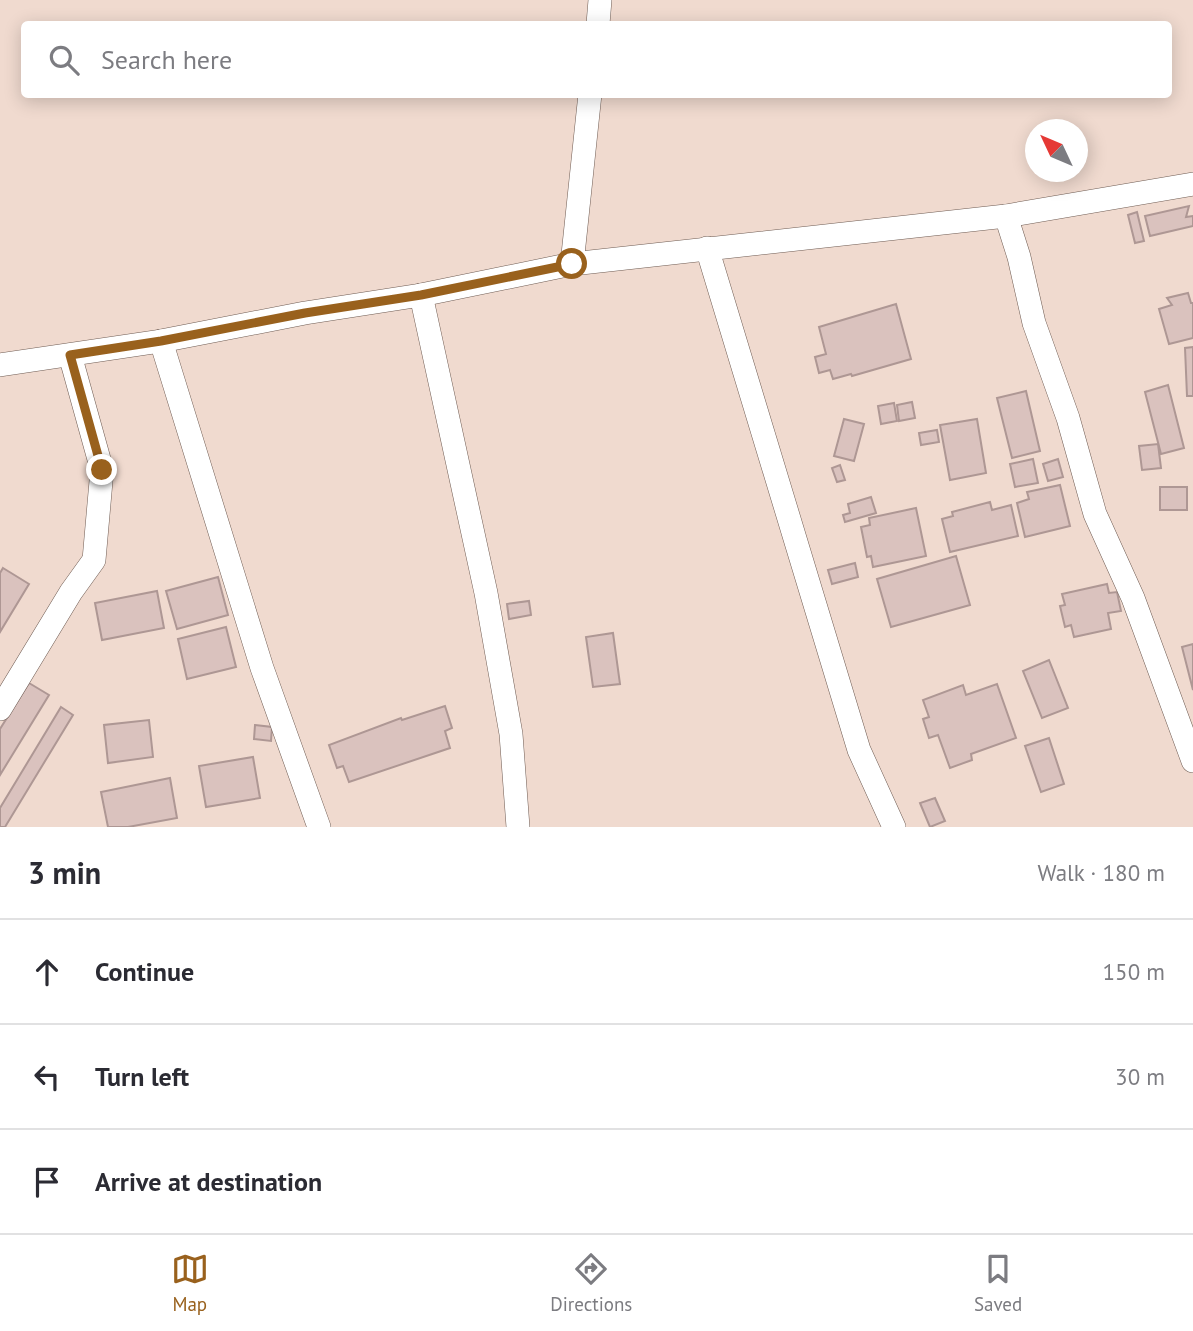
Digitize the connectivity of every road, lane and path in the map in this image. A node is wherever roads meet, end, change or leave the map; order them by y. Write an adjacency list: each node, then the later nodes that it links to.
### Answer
1 (600, 0): 2 (street)
2 (598, 21)
3 (590, 98): 7 (street)
4 (1193, 184): 5 (street)
5 (1006, 216): 6 (street); 13 (street)
6 (707, 248): 7 (street); 16 (street)
7 (572, 264): 8 (street)
8 (421, 295): 9 (street); 15 (street)
9 (161, 341): 10 (street); 14 (street)
10 (70, 355): 11 (street); 12 (street)
11 (0, 365)
12 (0, 709)
13 (1193, 761)
14 (319, 827)
15 (518, 827)
16 (894, 827)

